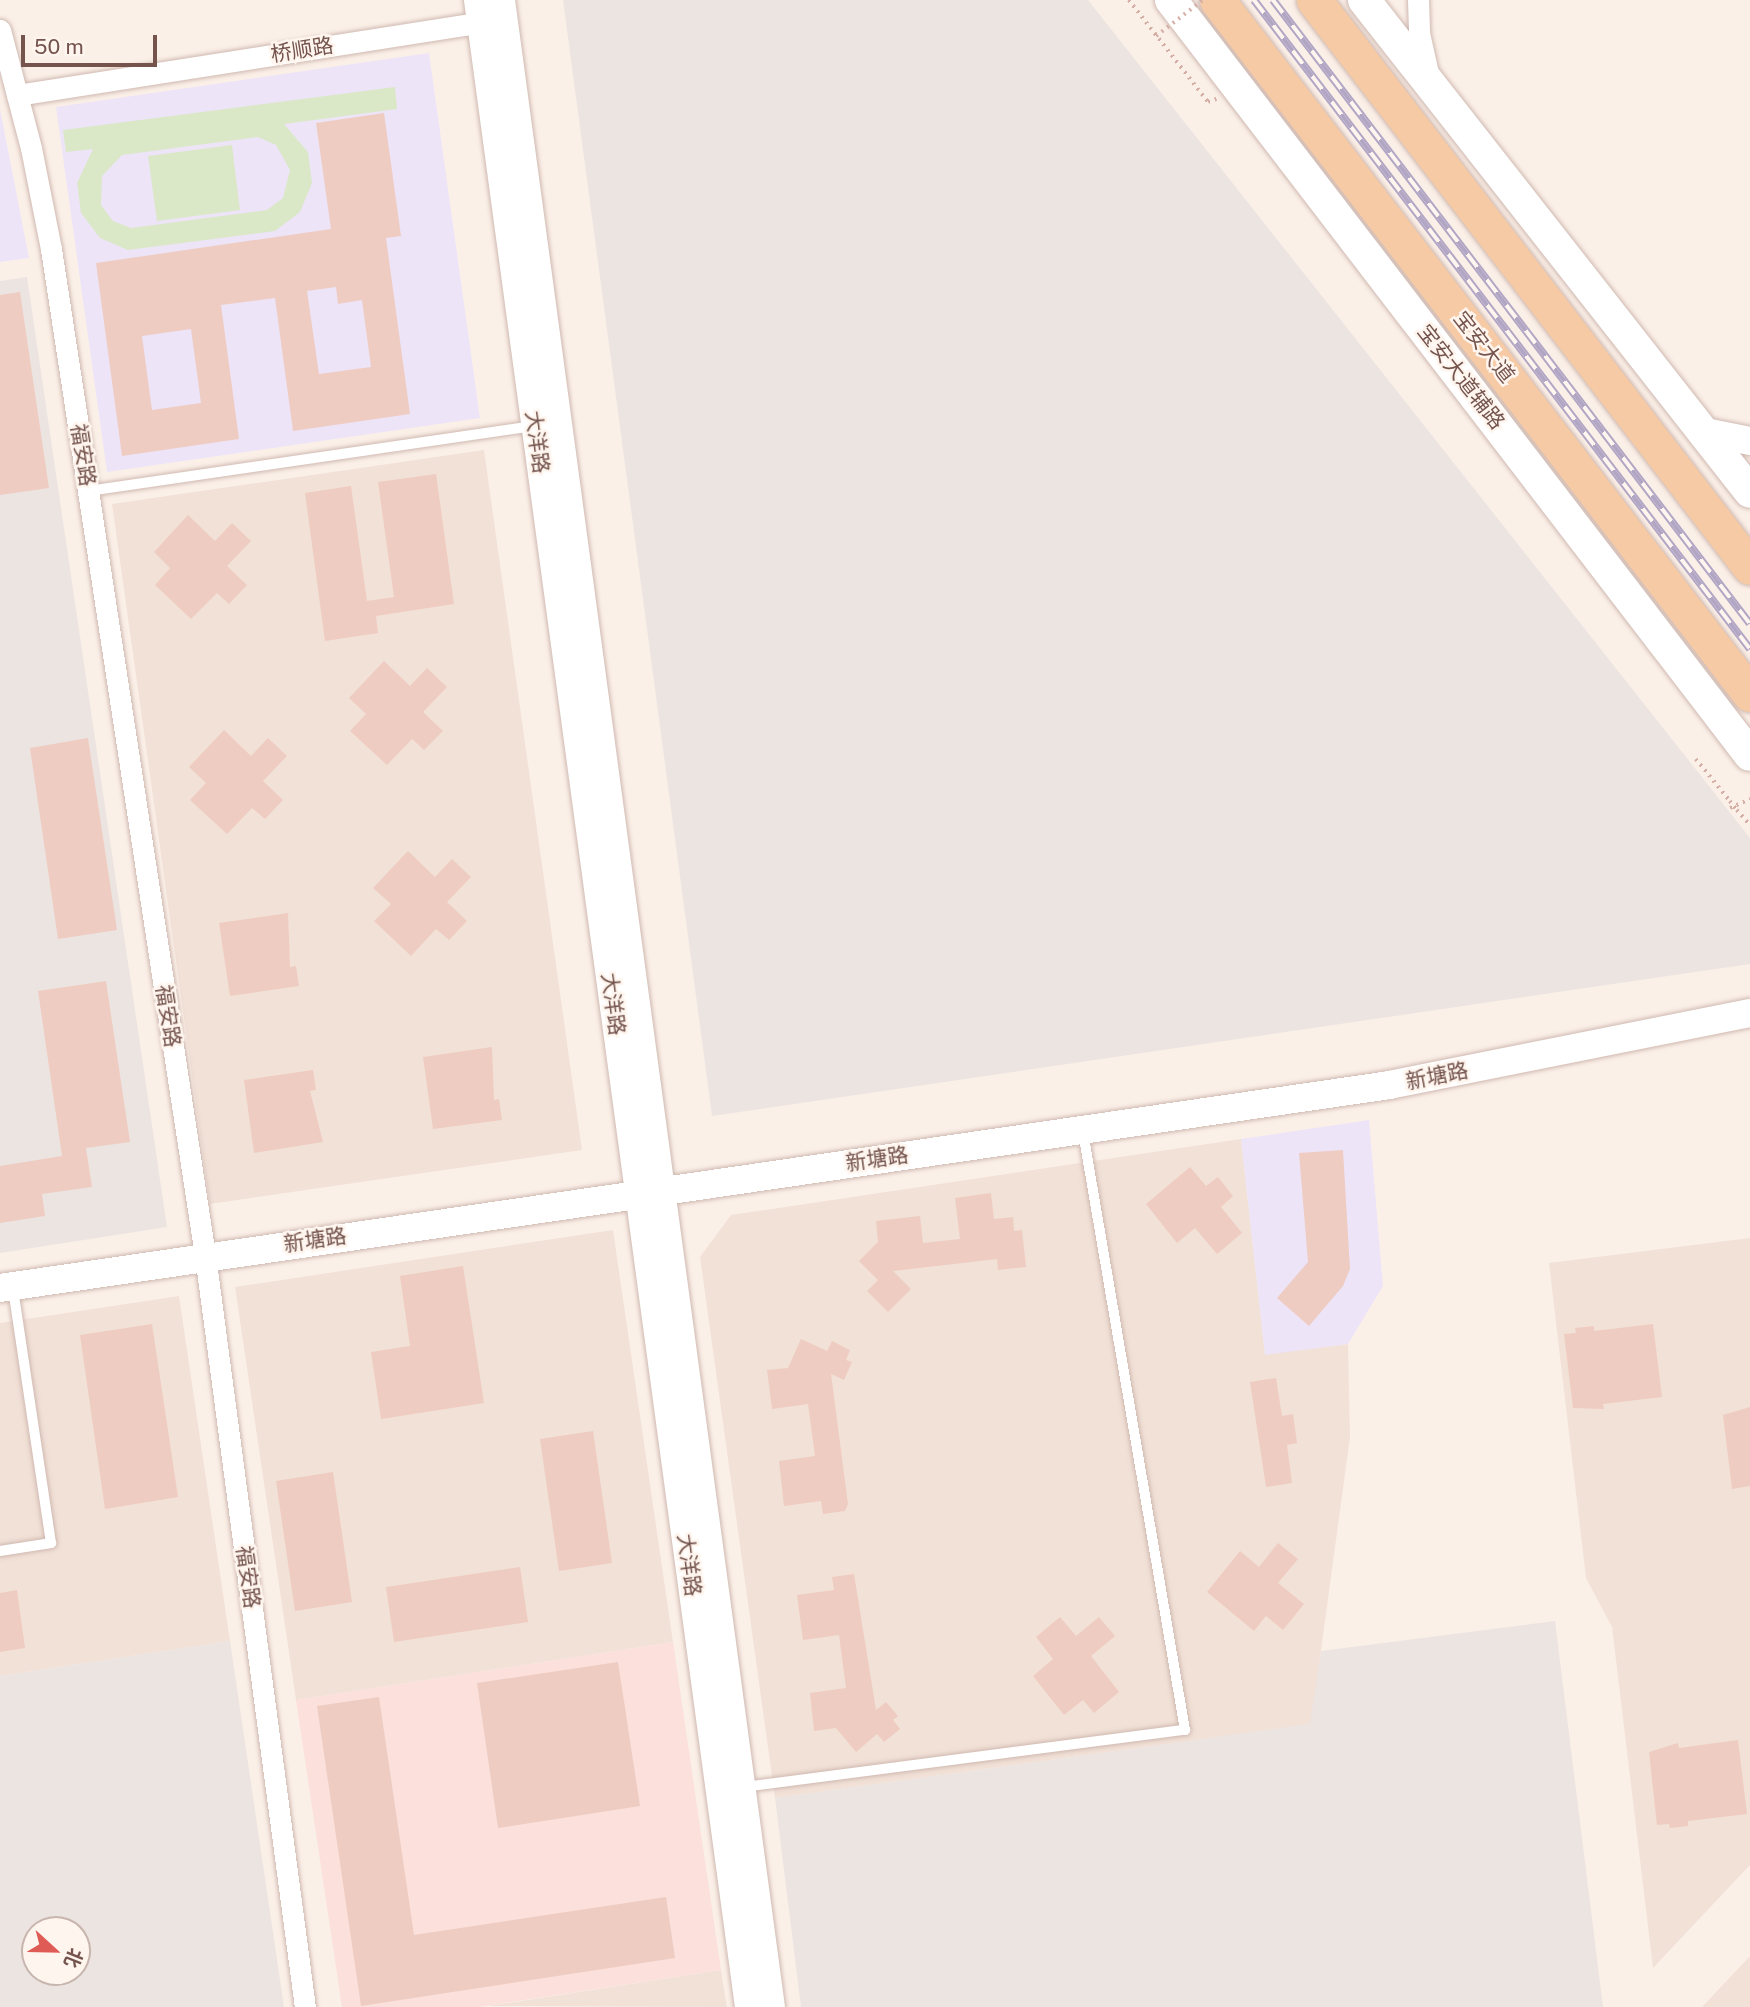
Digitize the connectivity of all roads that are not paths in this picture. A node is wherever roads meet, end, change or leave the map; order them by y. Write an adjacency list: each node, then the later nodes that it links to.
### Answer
1 (1171, 0): 17 (main road, 宝安大道辅路)
2 (1217, 0): 16 (main road, 宝安大道)
3 (1314, 0): 15 (main road)
4 (1364, 0): 8 (main road)
5 (1418, 0): 8 (street)
6 (491, 10): 9 (street, 桥顺路); 10 (street, 大洋路); 20 (street, 大洋路)
7 (0, 30): 9 (street, 福安路)
8 (1433, 88): 11 (main road)
9 (17, 94): 13 (street, 福安路)
10 (535, 426): 13 (lane); 20 (street, 大洋路)
11 (1704, 432): 12 (street); 14 (main road)
12 (1750, 441)
13 (88, 491): 21 (street, 福安路)
14 (1750, 492)
15 (1750, 567)
16 (1750, 694)
17 (1750, 755)
18 (1750, 1013): 19 (street, 新塘路)
19 (1082, 1129): 20 (street, 新塘路); 24 (lane)
20 (650, 1192): 21 (street, 新塘路); 24 (street, 大洋路); 26 (street, 大洋路)
21 (205, 1255): 22 (street, 新塘路); 25 (street, 福安路)
22 (6, 1287): 23 (lane)
23 (0, 1550)
24 (741, 1788): 27 (street, 大洋路)
25 (305, 2007)
26 (748, 2007)
27 (771, 2007)

